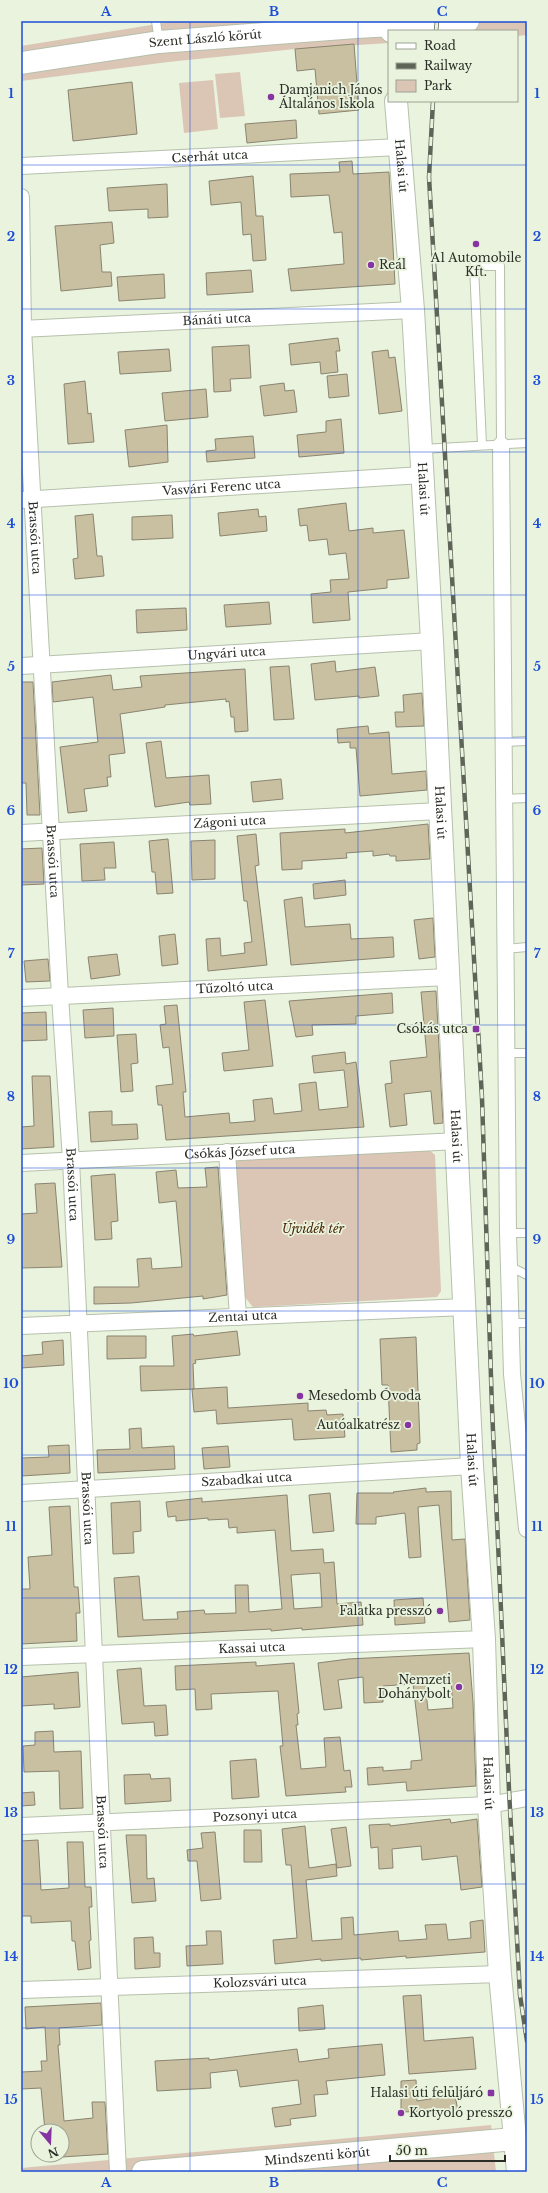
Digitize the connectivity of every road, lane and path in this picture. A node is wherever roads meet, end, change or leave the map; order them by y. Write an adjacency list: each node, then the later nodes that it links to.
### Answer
1 (459, 21): 2 (main road, Szent László körút)
2 (391, 26): 3 (main road, Szent László körút)
3 (158, 31): 4 (main road, Szent László körút)
4 (21, 63)
5 (396, 102): 6 (main road, Halasi út)
6 (399, 147): 7 (street, Cserhát utca); 9 (main road, Halasi út)
7 (21, 166)
8 (21, 197): 10 (street, Brassói utca)
9 (413, 310): 10 (street, Bánáti utca); 14 (main road, Halasi út)
10 (22, 329): 16 (street, Brassói utca)
11 (527, 443): 12 (lane)
12 (500, 445): 13 (lane); 13 (lane); 21 (street)
13 (482, 446): 14 (lane)
14 (421, 449): 15 (main road, Halasi út)
15 (422, 475): 16 (street, Vasvári Ferenc utca); 17 (main road, Halasi út)
16 (27, 500): 18 (street, Brassói utca)
17 (432, 642): 18 (street, Ungvári utca); 24 (main road, Halasi út)
18 (42, 665): 19 (street, Ungvári utca); 25 (street, Brassói utca)
19 (21, 666)
20 (527, 741): 21 (lane)
21 (503, 742): 23 (street)
22 (527, 798): 23 (lane)
23 (504, 799): 28 (street)
24 (439, 811): 25 (street, Zágoni utca); 29 (main road, Halasi út)
25 (51, 831): 26 (street, Zágoni utca); 30 (street, Brassói utca)
26 (21, 833)
27 (527, 947): 28 (lane)
28 (505, 949): 32 (street)
29 (448, 977): 30 (street, Tűzoltó utca); 34 (main road, Halasi út)
30 (60, 996): 31 (street, Tűzoltó utca); 36 (street, Brassói utca)
31 (21, 998)
32 (506, 1053): 33 (lane); 39 (street)
33 (527, 1053)
34 (458, 1141): 35 (street, Csókás József utca); 42 (main road, Halasi út)
35 (227, 1152): 36 (street, Csókás József utca); 43 (street)
36 (71, 1160): 37 (street, Csókás József utca); 46 (street, Brassói utca)
37 (21, 1163)
38 (527, 1233): 39 (lane)
39 (508, 1234): 40 (street)
40 (509, 1266): 41 (lane); 44 (street)
41 (527, 1275)
42 (465, 1307): 43 (street, Zentai utca); 48 (main road, Halasi út)
43 (238, 1317): 46 (street, Zentai utca)
44 (511, 1323): 45 (lane); 51 (street)
45 (527, 1323)
46 (79, 1324): 47 (street, Zentai utca); 49 (street, Brassói utca)
47 (21, 1326)
48 (472, 1466): 49 (street, Szabadkai utca); 53 (main road, Halasi út)
49 (86, 1490): 50 (street, Szabadkai utca); 54 (street, Brassói utca)
50 (21, 1493)
51 (526, 1508): 52 (street)
52 (527, 1529)
53 (484, 1639): 54 (street, Kassai utca); 57 (main road, Halasi út)
54 (94, 1654): 55 (street, Kassai utca); 58 (street, Brassói utca)
55 (21, 1657)
56 (527, 1798): 57 (street, Pozsonyi utca)
57 (490, 1805): 58 (street, Pozsonyi utca); 60 (main road, Halasi út)
58 (102, 1823): 59 (street, Pozsonyi utca); 61 (street, Brassói utca)
59 (21, 1826)
60 (500, 1974): 61 (street, Kolozsvári utca); 63 (main road, Halasi út)
61 (109, 1986): 62 (street, Kolozsvári utca); 65 (street, Brassói utca)
62 (21, 1990)
63 (514, 2139): 64 (main road, Mindszenti körút); 67 (main road, Halasi út)
64 (166, 2171): 66 (main road, Mindszenti körút)
65 (118, 2172)
66 (144, 2172)
67 (518, 2172)

